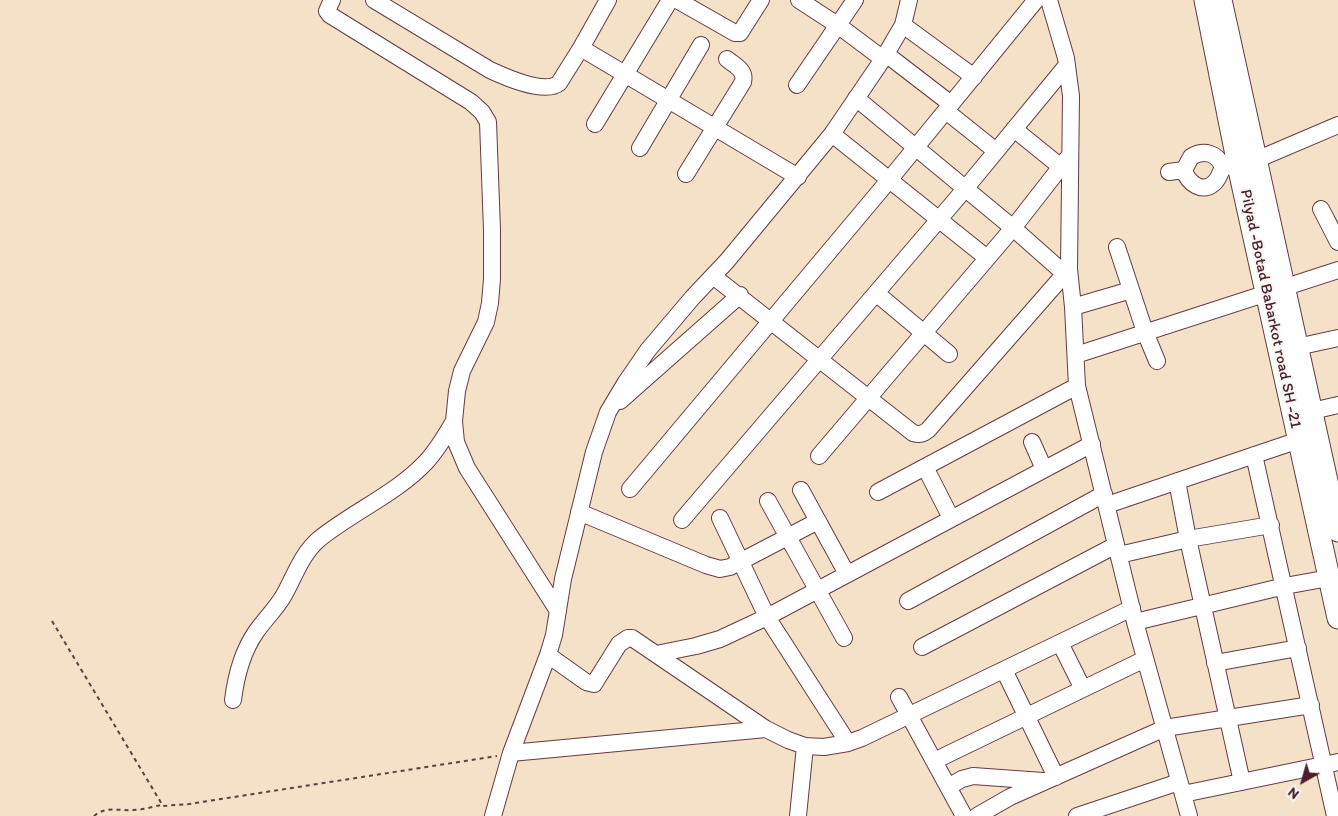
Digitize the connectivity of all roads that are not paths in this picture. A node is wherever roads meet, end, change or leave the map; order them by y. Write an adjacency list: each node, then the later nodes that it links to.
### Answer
1 (332, 0): 69 (street)
2 (374, 0): 17 (street)
3 (608, 0): 17 (street)
4 (670, 0): 21 (street)
5 (677, 0): 6 (street)
6 (761, 0)
7 (799, 0): 15 (street)
8 (855, 0): 15 (street)
9 (909, 0): 14 (street)
10 (1036, 0): 22 (street)
11 (1049, 0): 20 (street)
12 (1205, 0): 36 (main road, Pilyad -Botad Babarkot road SH -21)
13 (1221, 0): 36 (main road, Pilyad -Botad Babarkot road SH -21)
14 (903, 25): 18 (street); 22 (street)
15 (839, 26): 18 (street); 23 (street)
16 (700, 45): 25 (street)
17 (581, 48): 21 (street)
18 (884, 56): 24 (street); 26 (street)
19 (727, 59): 29 (street)
20 (1067, 65): 30 (street); 35 (street)
21 (625, 74): 25 (street); 27 (street)
22 (974, 77): 26 (street)
23 (797, 85)
24 (856, 98): 31 (street); 33 (street)
25 (668, 100): 29 (street); 32 (street)
26 (949, 108): 33 (street); 34 (street)
27 (595, 124)
28 (1338, 125): 36 (street)
29 (714, 128): 37 (street); 38 (street)
30 (1014, 129): 34 (street); 35 (street)
31 (832, 134): 38 (street); 39 (street)
32 (640, 148)
33 (915, 148): 39 (street); 40 (street)
34 (996, 151): 40 (street)
35 (1066, 161): 43 (street); 48 (street)
36 (1239, 164): 36 (street); 50 (main road, Pilyad -Botad Babarkot road SH -21)
37 (686, 174)
38 (798, 177): 49 (street)
39 (890, 179): 42 (street); 55 (street)
40 (964, 189): 42 (street); 43 (street)
41 (1321, 209): 44 (street)
42 (939, 218): 46 (street); 52 (street)
43 (1013, 228): 46 (street); 48 (street)
44 (1338, 242)
45 (1117, 247): 51 (street)
46 (988, 258): 57 (street)
47 (1338, 270): 50 (street)
48 (1067, 272): 54 (street); 65 (street)
49 (713, 276): 53 (street); 68 (street)
50 (1275, 289): 56 (street); 59 (main road, Pilyad -Botad Babarkot road SH -21); 70 (main road, Pilyad -Botad Babarkot road SH -21)
51 (1131, 290): 54 (street); 56 (street)
52 (876, 293): 57 (street); 62 (street)
53 (740, 295): 55 (street); 68 (street)
54 (1073, 307): 61 (street)
55 (771, 320): 62 (street); 78 (street)
56 (1145, 332): 61 (street); 63 (street)
57 (924, 333): 60 (street); 65 (street)
58 (1338, 338): 59 (street)
59 (1297, 347): 67 (main road, Pilyad -Botad Babarkot road SH -21)
60 (949, 354)
61 (1076, 354): 64 (street)
62 (820, 359): 65 (street); 86 (street)
63 (1157, 360)
64 (1077, 386): 72 (street); 75 (street)
65 (869, 398): 74 (street)
66 (1338, 405): 67 (street)
67 (1312, 411): 89 (main road, Pilyad -Botad Babarkot road SH -21)
68 (608, 412): 83 (street)
69 (454, 420): 100 (street); 115 (street)
70 (1299, 440): 73 (street); 95 (main road, Pilyad -Botad Babarkot road SH -21)
71 (1032, 442): 76 (street)
72 (1092, 444): 76 (street); 81 (street)
73 (1254, 455): 77 (street); 88 (street)
74 (819, 456)
75 (925, 467): 80 (street); 85 (street)
76 (1044, 469): 85 (street)
77 (1177, 481): 81 (street); 91 (street)
78 (630, 489)
79 (801, 490): 87 (street)
80 (878, 492)
81 (1105, 500): 92 (street); 98 (street)
82 (768, 501): 90 (street)
83 (579, 512): 93 (street); 100 (street)
84 (720, 518): 93 (street)
85 (951, 518): 94 (street)
86 (682, 520)
87 (818, 521): 90 (street); 94 (street)
88 (1270, 525): 91 (street); 96 (street)
89 (1338, 531)
90 (787, 537): 93 (street); 97 (street)
91 (1188, 539): 92 (street); 99 (street)
92 (1118, 550): 101 (street); 106 (street)
93 (740, 562): 102 (street)
94 (847, 574): 97 (street)
95 (1329, 578): 96 (street); 103 (main road, Pilyad -Botad Babarkot road SH -21)
96 (1284, 586): 99 (street); 107 (street)
97 (816, 590): 102 (street); 104 (street)
98 (908, 602)
99 (1202, 606): 101 (street); 111 (street)
100 (558, 611): 109 (street)
101 (1133, 615): 105 (street); 110 (street)
102 (767, 618): 108 (street); 122 (street)
103 (1338, 618)
104 (844, 638)
105 (1060, 643): 112 (street); 113 (street)
106 (922, 647)
107 (1298, 648): 111 (street); 116 (street)
108 (656, 654): 109 (street); 121 (street)
109 (548, 655): 124 (street)
110 (1145, 659): 113 (street); 120 (street)
111 (1215, 663): 119 (street)
112 (1004, 670): 117 (street); 118 (street)
113 (1083, 689): 118 (street)
114 (899, 697): 117 (street)
115 (234, 700)
116 (1311, 705): 119 (street); 126 (street)
117 (910, 716): 122 (street); 125 (street)
118 (1026, 717): 125 (street); 127 (street)
119 (1228, 718): 120 (street); 128 (street)
120 (1165, 728): 127 (street); 130 (street)
121 (766, 729): 123 (street); 124 (street)
122 (848, 743): 123 (street)
123 (805, 746): 132 (street)
124 (511, 754): 131 (street)
125 (934, 761): 129 (street)
126 (1331, 764): 128 (street); 137 (street)
127 (1050, 779): 129 (street); 134 (street)
128 (1242, 782): 130 (street)
129 (948, 787): 133 (street)
130 (1181, 788): 135 (street); 136 (street)
131 (493, 816)
132 (798, 816)
133 (964, 816)
134 (977, 816)
135 (1077, 816)
136 (1189, 816)
137 (1335, 816)

